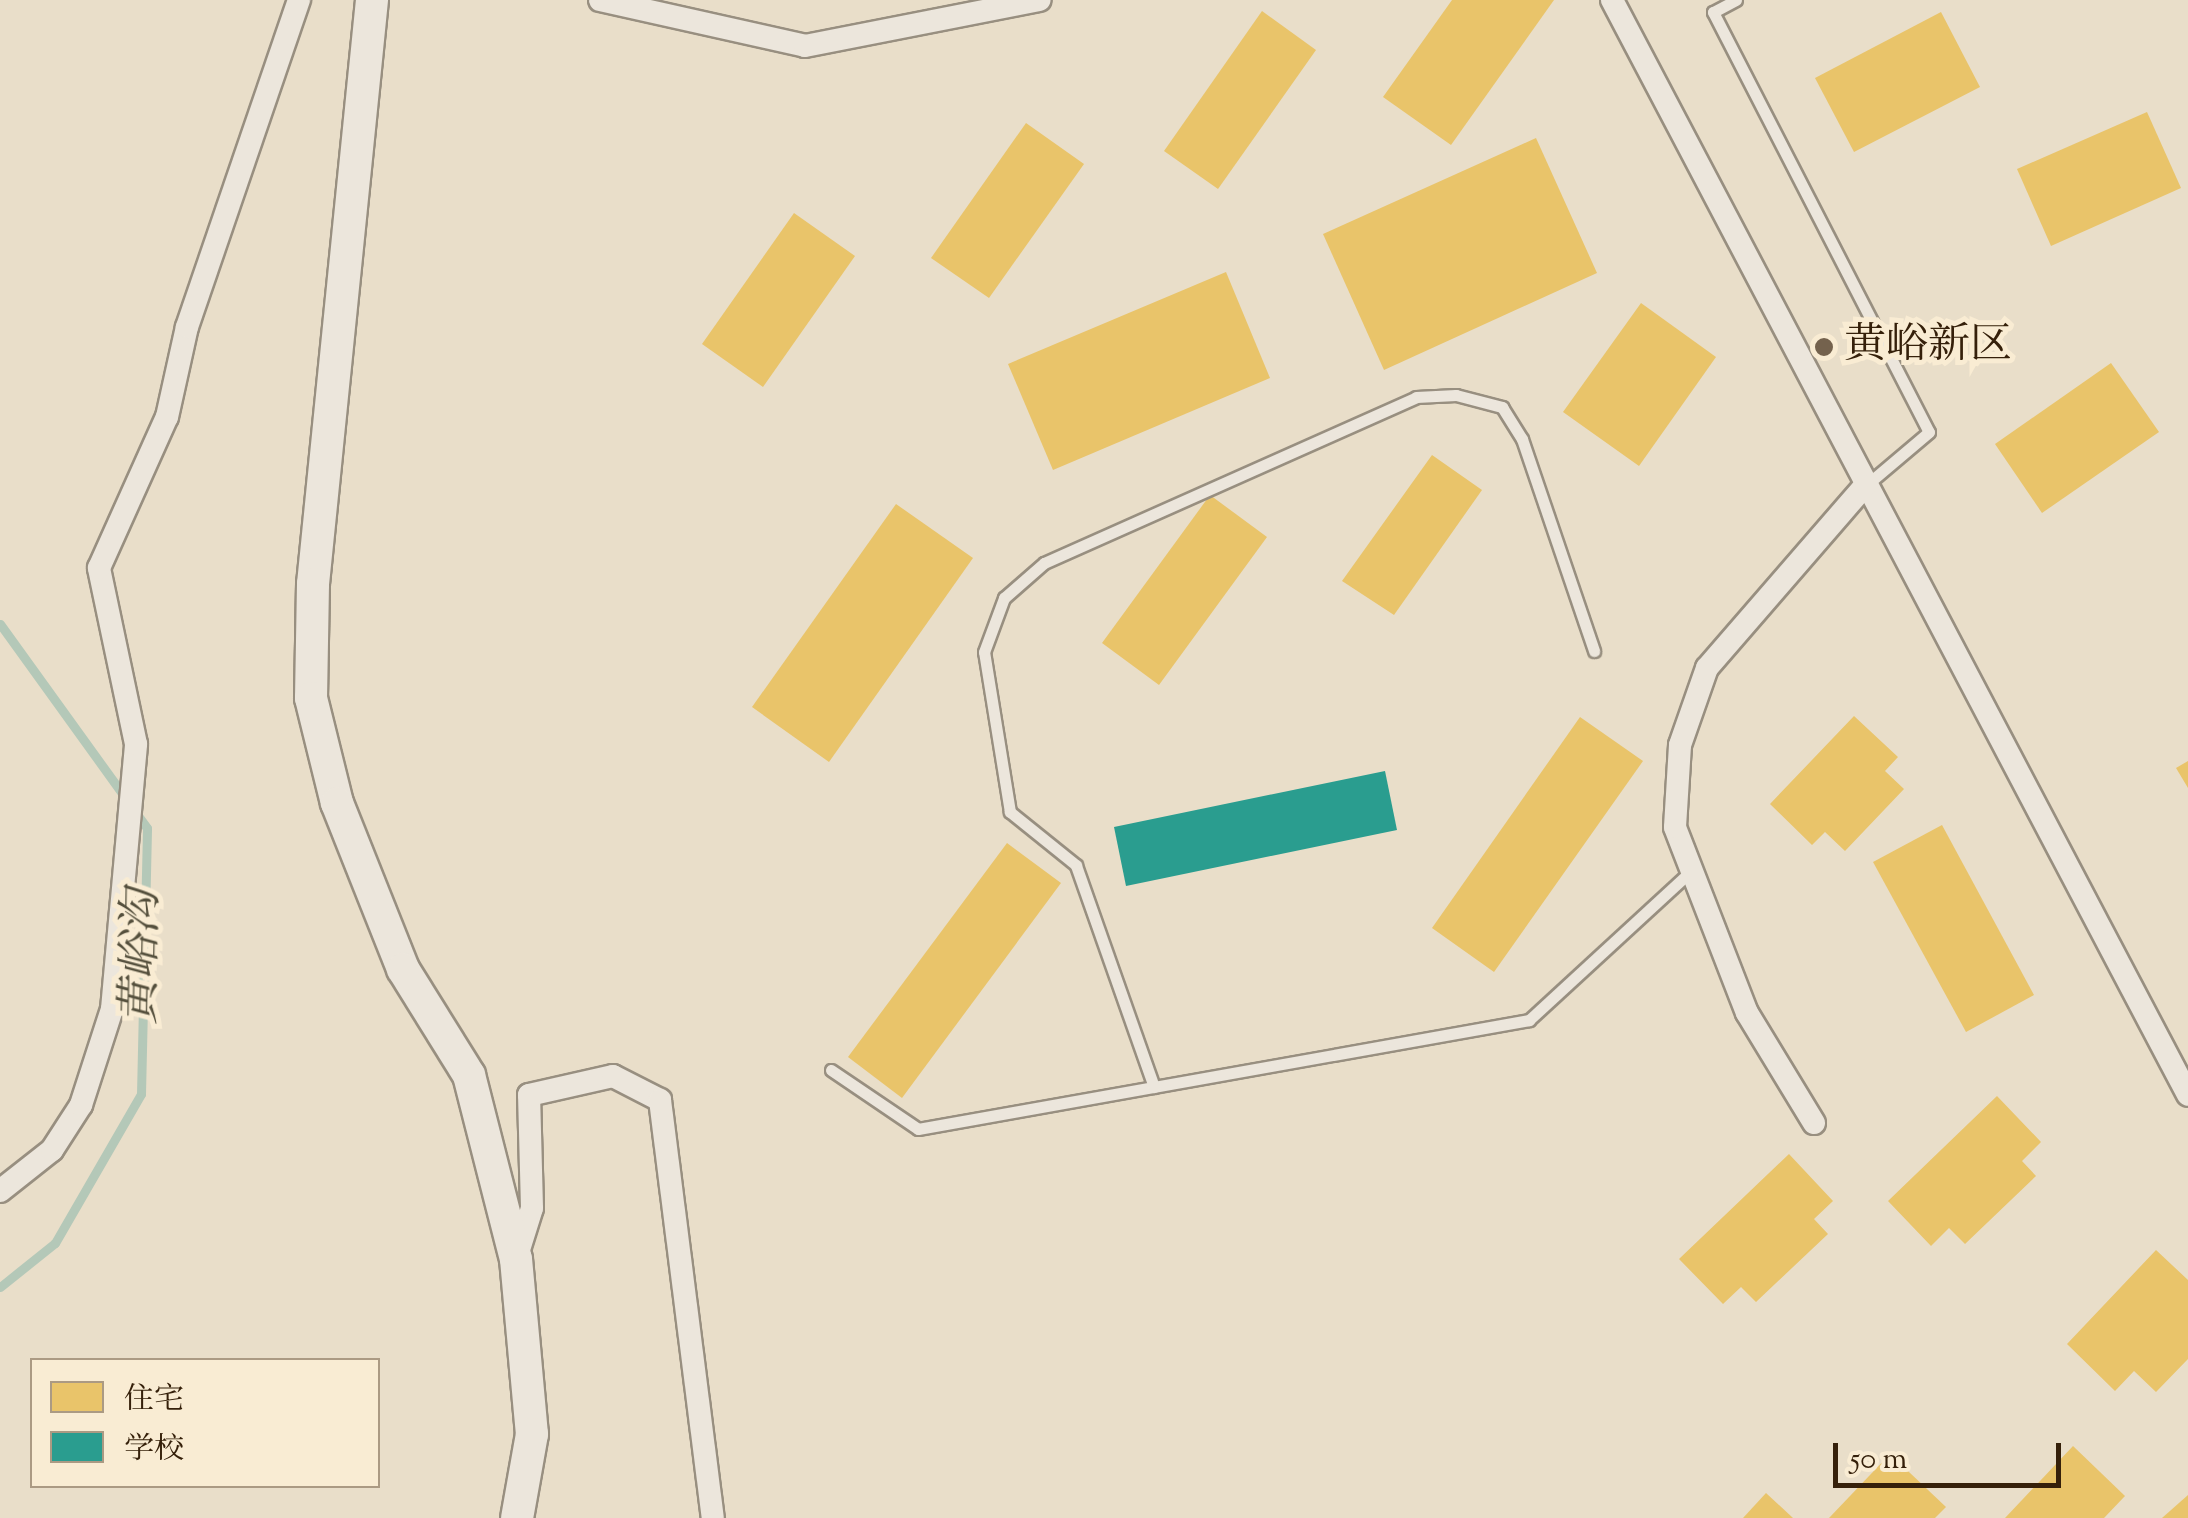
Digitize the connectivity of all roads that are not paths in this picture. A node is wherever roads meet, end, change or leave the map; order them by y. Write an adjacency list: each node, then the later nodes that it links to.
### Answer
1 (299, 0): 14 (street)
2 (372, 0): 15 (main road)
3 (600, 0): 4 (street)
4 (1040, 0)
5 (1612, 0): 7 (street)
6 (1736, 0): 7 (lane)
7 (1864, 486): 9 (street); 12 (street)
8 (1594, 651): 11 (lane)
9 (1692, 870): 11 (lane); 13 (street)
10 (831, 1070): 11 (lane)
11 (1154, 1087)
12 (2188, 1095)
13 (1814, 1122)
14 (0, 1191)
15 (516, 1259): 16 (main road); 17 (street)
16 (517, 1518)
17 (713, 1518)

